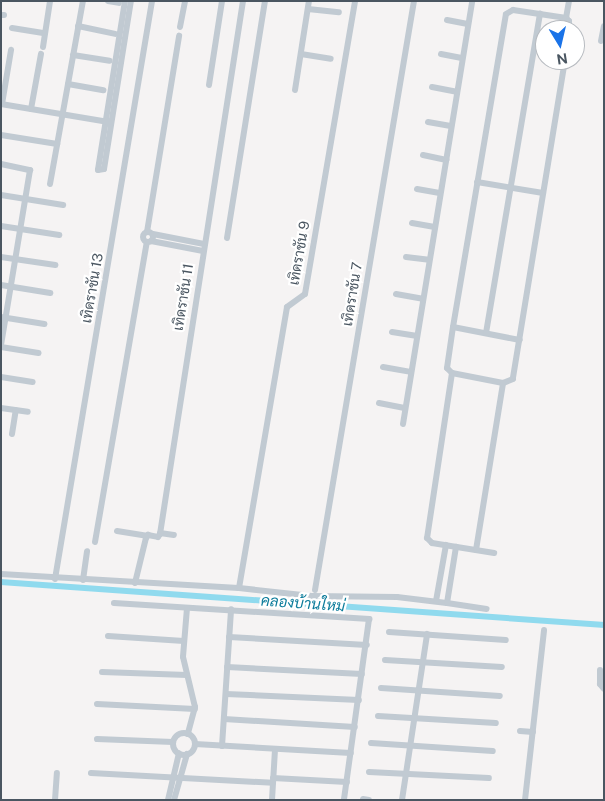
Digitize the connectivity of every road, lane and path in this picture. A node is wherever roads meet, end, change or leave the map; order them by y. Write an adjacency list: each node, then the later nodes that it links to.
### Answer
1 (50, 1): 27 (street)
2 (83, 1): 23 (street)
3 (108, 1): 15 (street)
4 (131, 1): 48 (street)
5 (152, 1): 116 (street, เทิดราชัน 13)
6 (184, 1): 24 (street)
7 (222, 1): 40 (street)
8 (243, 1): 72 (street, เทิดราชัน 11)
9 (265, 1): 71 (street)
10 (355, 1): 119 (street, เทิดราชัน 9)
11 (414, 1): 120 (street, เทิดราชัน 7)
12 (472, 1): 22 (street)
13 (514, 1): 17 (street)
14 (569, 1): 20 (street)
15 (122, 2): 48 (street)
16 (309, 5): 18 (street); 32 (street)
17 (513, 10): 19 (street); 56 (street)
18 (339, 12)
19 (540, 14): 20 (street); 58 (street)
20 (566, 18)
21 (447, 20): 22 (street)
22 (468, 24): 35 (street)
23 (78, 26): 28 (street); 34 (street)
24 (180, 26)
25 (604, 26): 30 (street)
26 (12, 28): 27 (street)
27 (45, 33): 46 (street)
28 (115, 34)
29 (180, 36): 70 (street)
30 (601, 42)
31 (11, 50): 45 (street)
32 (301, 54): 36 (street); 43 (street)
33 (441, 54): 35 (street)
34 (73, 55): 37 (street); 39 (street)
35 (462, 58): 44 (street)
36 (331, 59)
37 (110, 61)
38 (563, 70): 61 (street)
39 (68, 84): 42 (street); 47 (street)
40 (209, 85)
41 (432, 87): 44 (street)
42 (103, 90)
43 (295, 90)
44 (457, 92): 50 (street)
45 (2, 104): 46 (street)
46 (32, 109): 47 (street)
47 (62, 115): 48 (street); 52 (street)
48 (108, 122): 48 (street)
49 (428, 122): 50 (street)
50 (451, 126): 54 (street)
51 (1, 135): 52 (street)
52 (57, 144): 57 (street)
53 (423, 155): 54 (street)
54 (446, 160): 60 (street)
55 (1, 164): 63 (street)
56 (477, 182): 58 (street); 85 (street)
57 (50, 184)
58 (511, 188): 61 (street); 87 (street)
59 (417, 189): 60 (street)
60 (440, 193): 67 (street)
61 (543, 193): 89 (street)
62 (1, 195): 63 (street)
63 (25, 198): 64 (street); 68 (street)
64 (63, 205)
65 (412, 223): 67 (street)
66 (1, 226): 68 (street)
67 (434, 227): 76 (street)
68 (20, 229): 69 (street); 75 (street)
69 (59, 235)
70 (149, 237): 72 (street); 109 (street)
71 (227, 238)
72 (204, 248): 106 (street, เทิดราชัน 11)
73 (1, 257): 75 (street)
74 (406, 257): 76 (street)
75 (15, 259): 77 (street); 79 (street)
76 (429, 260): 82 (street)
77 (54, 265)
78 (1, 285): 79 (street)
79 (11, 287): 80 (street); 83 (street)
80 (50, 293)
81 (396, 294): 82 (street)
82 (423, 299): 88 (street)
83 (3, 317): 84 (street); 90 (street)
84 (44, 324)
85 (452, 327): 87 (street); 94 (street)
86 (392, 332): 88 (street)
87 (486, 333): 89 (street)
88 (416, 336): 93 (street)
89 (520, 340): 97 (street)
90 (1, 346): 91 (street)
91 (39, 353)
92 (383, 367): 93 (street)
93 (411, 372): 100 (street)
94 (452, 373): 97 (street); 110 (street)
95 (1, 376): 96 (street)
96 (33, 382)
97 (503, 384): 112 (street)
98 (379, 402): 100 (street)
99 (1, 408): 101 (street)
100 (405, 408): 103 (street)
101 (16, 410): 102 (street); 104 (street)
102 (28, 412)
103 (403, 424)
104 (12, 434)
105 (117, 531): 108 (street)
106 (160, 533): 107 (street); 108 (street)
107 (174, 535)
108 (147, 536): 118 (street)
109 (95, 542)
110 (446, 545): 111 (street); 121 (street)
111 (456, 547): 112 (street); 123 (street)
112 (476, 550): 114 (street)
113 (87, 551): 117 (street)
114 (494, 553)
115 (1, 574): 116 (street)
116 (55, 579): 117 (street)
117 (83, 580): 118 (street)
118 (136, 583): 119 (street)
119 (239, 588): 121 (street)
120 (316, 590)
121 (436, 601): 123 (street)
122 (114, 603): 124 (street)
123 (446, 603): 126 (street)
124 (187, 608): 125 (street); 133 (street)
125 (231, 609): 131 (street); 134 (street)
126 (487, 609)
127 (544, 630): 157 (street)
128 (389, 632): 129 (street)
129 (427, 634): 132 (street); 136 (street)
130 (108, 636): 133 (street)
131 (229, 637): 134 (street); 137 (street)
132 (506, 640)
133 (184, 641): 142 (street)
134 (367, 645): 141 (street)
135 (385, 660): 136 (street)
136 (423, 662): 138 (street); 145 (street)
137 (227, 667): 141 (street); 146 (street)
138 (502, 667)
139 (600, 670): 144 (street)
140 (102, 672): 142 (street)
141 (362, 674): 148 (street)
142 (187, 675): 150 (street)
143 (382, 688): 145 (street)
144 (604, 688)
145 (418, 691): 147 (street); 152 (street)
146 (226, 694): 148 (street); 153 (street)
147 (500, 696)
148 (359, 700): 155 (street)
149 (97, 704): 150 (street)
150 (195, 709): 158 (street)
151 (378, 716): 152 (street)
152 (413, 718): 154 (street); 164 (street)
153 (224, 719): 155 (street); 163 (street)
154 (496, 723)
155 (355, 727): 167 (street)
156 (520, 731): 157 (street)
157 (533, 732): 186 (street)
158 (188, 734): 160 (street); 162 (street)
159 (97, 739): 160 (street)
160 (173, 742): 168 (street)
161 (372, 743): 164 (street)
162 (195, 744): 163 (street); 169 (street)
163 (222, 746): 165 (street)
164 (409, 746): 166 (street); 173 (street)
165 (275, 749): 167 (street); 176 (street)
166 (493, 751)
167 (351, 753): 177 (street)
168 (179, 754): 169 (street); 175 (street)
169 (187, 754): 175 (street)
170 (369, 772): 173 (street)
171 (57, 773): 179 (street)
172 (91, 773): 175 (street)
173 (406, 774): 174 (street); 185 (street)
174 (489, 778)
175 (176, 779): 176 (street); 180 (street); 181 (street)
176 (273, 780): 177 (street); 182 (street)
177 (347, 782): 183 (street)
178 (363, 799): 184 (street)
179 (55, 800)
180 (168, 800)
181 (174, 800)
182 (272, 800)
183 (344, 800)
184 (369, 800)
185 (402, 800)
186 (525, 800)

